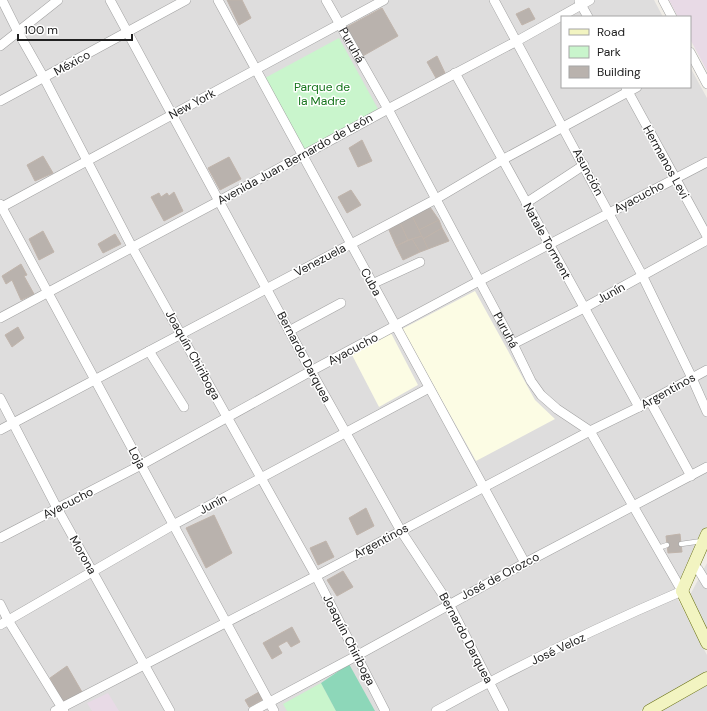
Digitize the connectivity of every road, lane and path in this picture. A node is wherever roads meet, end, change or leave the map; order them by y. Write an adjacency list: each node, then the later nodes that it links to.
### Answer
1 (2, 0): 15 (street, Joaquín Chiriboga)
2 (58, 0): 15 (street)
3 (110, 0): 16 (street, Bernardo Darquea)
4 (186, 0): 16 (street, México)
5 (218, 0): 20 (street, Cuba)
6 (326, 0): 14 (street, Puruhá)
7 (384, 0): 14 (street, New York)
8 (494, 0): 17 (street, Asunción)
9 (590, 0): 11 (street, Avenida Juan Bernardo de León)
10 (663, 0): 13 (street)
11 (580, 2): 12 (street); 17 (street, Avenida Juan Bernardo de León)
12 (587, 16)
13 (671, 16)
14 (339, 23): 20 (street, New York); 26 (street, Puruhá)
15 (18, 32): 18 (street); 22 (street, Joaquín Chiriboga)
16 (127, 33): 22 (street, México); 27 (street, Bernardo Darquea)
17 (517, 41): 21 (street, Avenida Juan Bernardo de León); 28 (street, Asunción)
18 (0, 46)
19 (691, 55): 23 (street)
20 (255, 70): 27 (street, New York); 29 (street, Cuba)
21 (455, 74): 26 (street, Avenida Juan Bernardo de León); 30 (street, Natale Torment)
22 (44, 78): 25 (street, México); 31 (street, Joaquín Chiriboga)
23 (707, 84)
24 (627, 89): 28 (street, Venezuela); 34 (street, Hermanos Levi)
25 (0, 101)
26 (388, 109): 29 (street, Avenida Juan Bernardo de León); 35 (street, Puruhá)
27 (172, 115): 31 (street, New York); 36 (street, Bernardo Darquea)
28 (564, 128): 30 (street, Venezuela); 33 (street, Asunción)
29 (303, 156): 36 (street, Avenida Juan Bernardo de León); 42 (street, Cuba)
30 (502, 160): 35 (street, Venezuela); 37 (street, Natale Torment)
31 (87, 161): 38 (street, New York); 44 (street, Joaquín Chiriboga)
32 (707, 162): 34 (street, Ayacucho)
33 (584, 165): 37 (street); 39 (street, Asunción)
34 (676, 178): 39 (street, Ayacucho); 40 (street, Hermanos Levi)
35 (436, 199): 42 (street, Venezuela); 47 (street, Puruhá)
36 (219, 201): 44 (street, Avenida Juan Bernardo de León); 49 (street, Bernardo Darquea)
37 (526, 203): 43 (street, Natale Torment)
38 (0, 206): 50 (street, Loja)
39 (610, 213): 43 (street, Ayacucho); 46 (street, Asunción)
40 (707, 236)
41 (707, 240): 46 (street, Junín)
42 (350, 244): 48 (street, Cuba); 49 (street, Venezuela)
43 (549, 245): 47 (street, Ayacucho); 52 (street, Natale Torment)
44 (132, 247): 50 (street, Avenida Juan Bernardo de León); 56 (street, Joaquín Chiriboga)
45 (420, 262): 48 (street)
46 (642, 275): 52 (street, Junín); 61 (street, Asunción)
47 (479, 281): 54 (street, Ayacucho); 57 (street, Puruhá)
48 (372, 284): 54 (street, Cuba)
49 (267, 288): 55 (street, Bernardo Darquea); 56 (street, Venezuela)
50 (48, 293): 53 (street, Avenida Juan Bernardo de León); 62 (street, Loja)
51 (341, 303): 55 (street)
52 (584, 308): 57 (street, Junín); 67 (street, Natale Torment)
53 (0, 318)
54 (395, 326): 60 (street, Ayacucho); 63 (street, Cuba)
55 (289, 331): 60 (street, Bernardo Darquea)
56 (181, 334): 58 (street, Venezuela); 69 (street, Joaquín Chiriboga)
57 (513, 344): 72 (street, Puruhá)
58 (149, 351): 62 (street, Venezuela); 66 (street)
59 (707, 370): 61 (street, Argentinos)
60 (311, 371): 69 (street, Ayacucho); 73 (street, Bernardo Darquea)
61 (692, 378): 65 (street, Argentinos); 68 (street, Asunción)
62 (95, 380): 70 (street, Venezuela); 74 (street, Loja)
63 (429, 388): 73 (street, Junín); 78 (street, Cuba)
64 (0, 398): 70 (street, Morona)
65 (650, 401): 67 (street, Argentinos); 76 (street)
66 (184, 407)
67 (639, 407): 72 (street, Argentinos)
68 (707, 412)
69 (228, 417): 74 (street, Ayacucho); 77 (street, Joaquín Chiriboga)
70 (13, 423): 71 (street, Venezuela); 80 (street, Morona)
71 (0, 430)
72 (590, 431): 78 (street, Argentinos); 79 (street, Puruhá)
73 (346, 434): 77 (street, Junín); 82 (street, Bernardo Darquea)
74 (141, 465): 80 (street, Ayacucho); 81 (street, Loja)
75 (707, 467): 76 (street, José de Orozco)
76 (691, 476): 79 (street, José de Orozco)
77 (262, 478): 81 (street, Junín); 92 (street, Joaquín Chiriboga)
78 (484, 487): 82 (street, Argentinos); 89 (street, Cuba)
79 (633, 506): 87 (street, Puruhá); 89 (street, José de Orozco)
80 (57, 508): 84 (street, Ayacucho); 91 (street, Morona)
81 (173, 525): 91 (street, Junín); 98 (street, Loja)
82 (401, 531): 92 (street, Argentinos); 96 (street, Bernardo Darquea)
83 (705, 537): 85 (lane); 94 (street)
84 (0, 538)
85 (681, 544)
86 (667, 545): 87 (lane)
87 (657, 549): 94 (street, Puruhá)
88 (707, 552): 90 (street)
89 (525, 562): 96 (street, José de Orozco)
90 (698, 569): 93 (street); 94 (street)
91 (92, 571): 97 (street, Junín); 101 (street, Morona)
92 (316, 576): 98 (street, Argentinos); 100 (street, Joaquín Chiriboga)
93 (707, 584)
94 (682, 591): 99 (street, Puruhá); 103 (street, José Veloz)
95 (0, 604): 97 (street)
96 (449, 604): 100 (street, José de Orozco); 103 (street, Bernardo Darquea)
97 (4, 622): 105 (street)
98 (226, 622): 101 (street, Argentinos); 104 (street, Loja)
99 (707, 643)
100 (358, 655): 104 (street, José de Orozco); 109 (street, Joaquín Chiriboga)
101 (145, 664): 105 (street, Argentinos); 106 (street, Morona)
102 (707, 678): 112 (street)
103 (489, 681): 110 (street, José Veloz); 111 (street, Bernardo Darquea)
104 (270, 702): 107 (street, José de Orozco); 108 (street, Loja)
105 (60, 710)
106 (170, 711)
107 (253, 711)
108 (274, 711)
109 (385, 711)
110 (436, 711)
111 (504, 711)
112 (649, 711)

